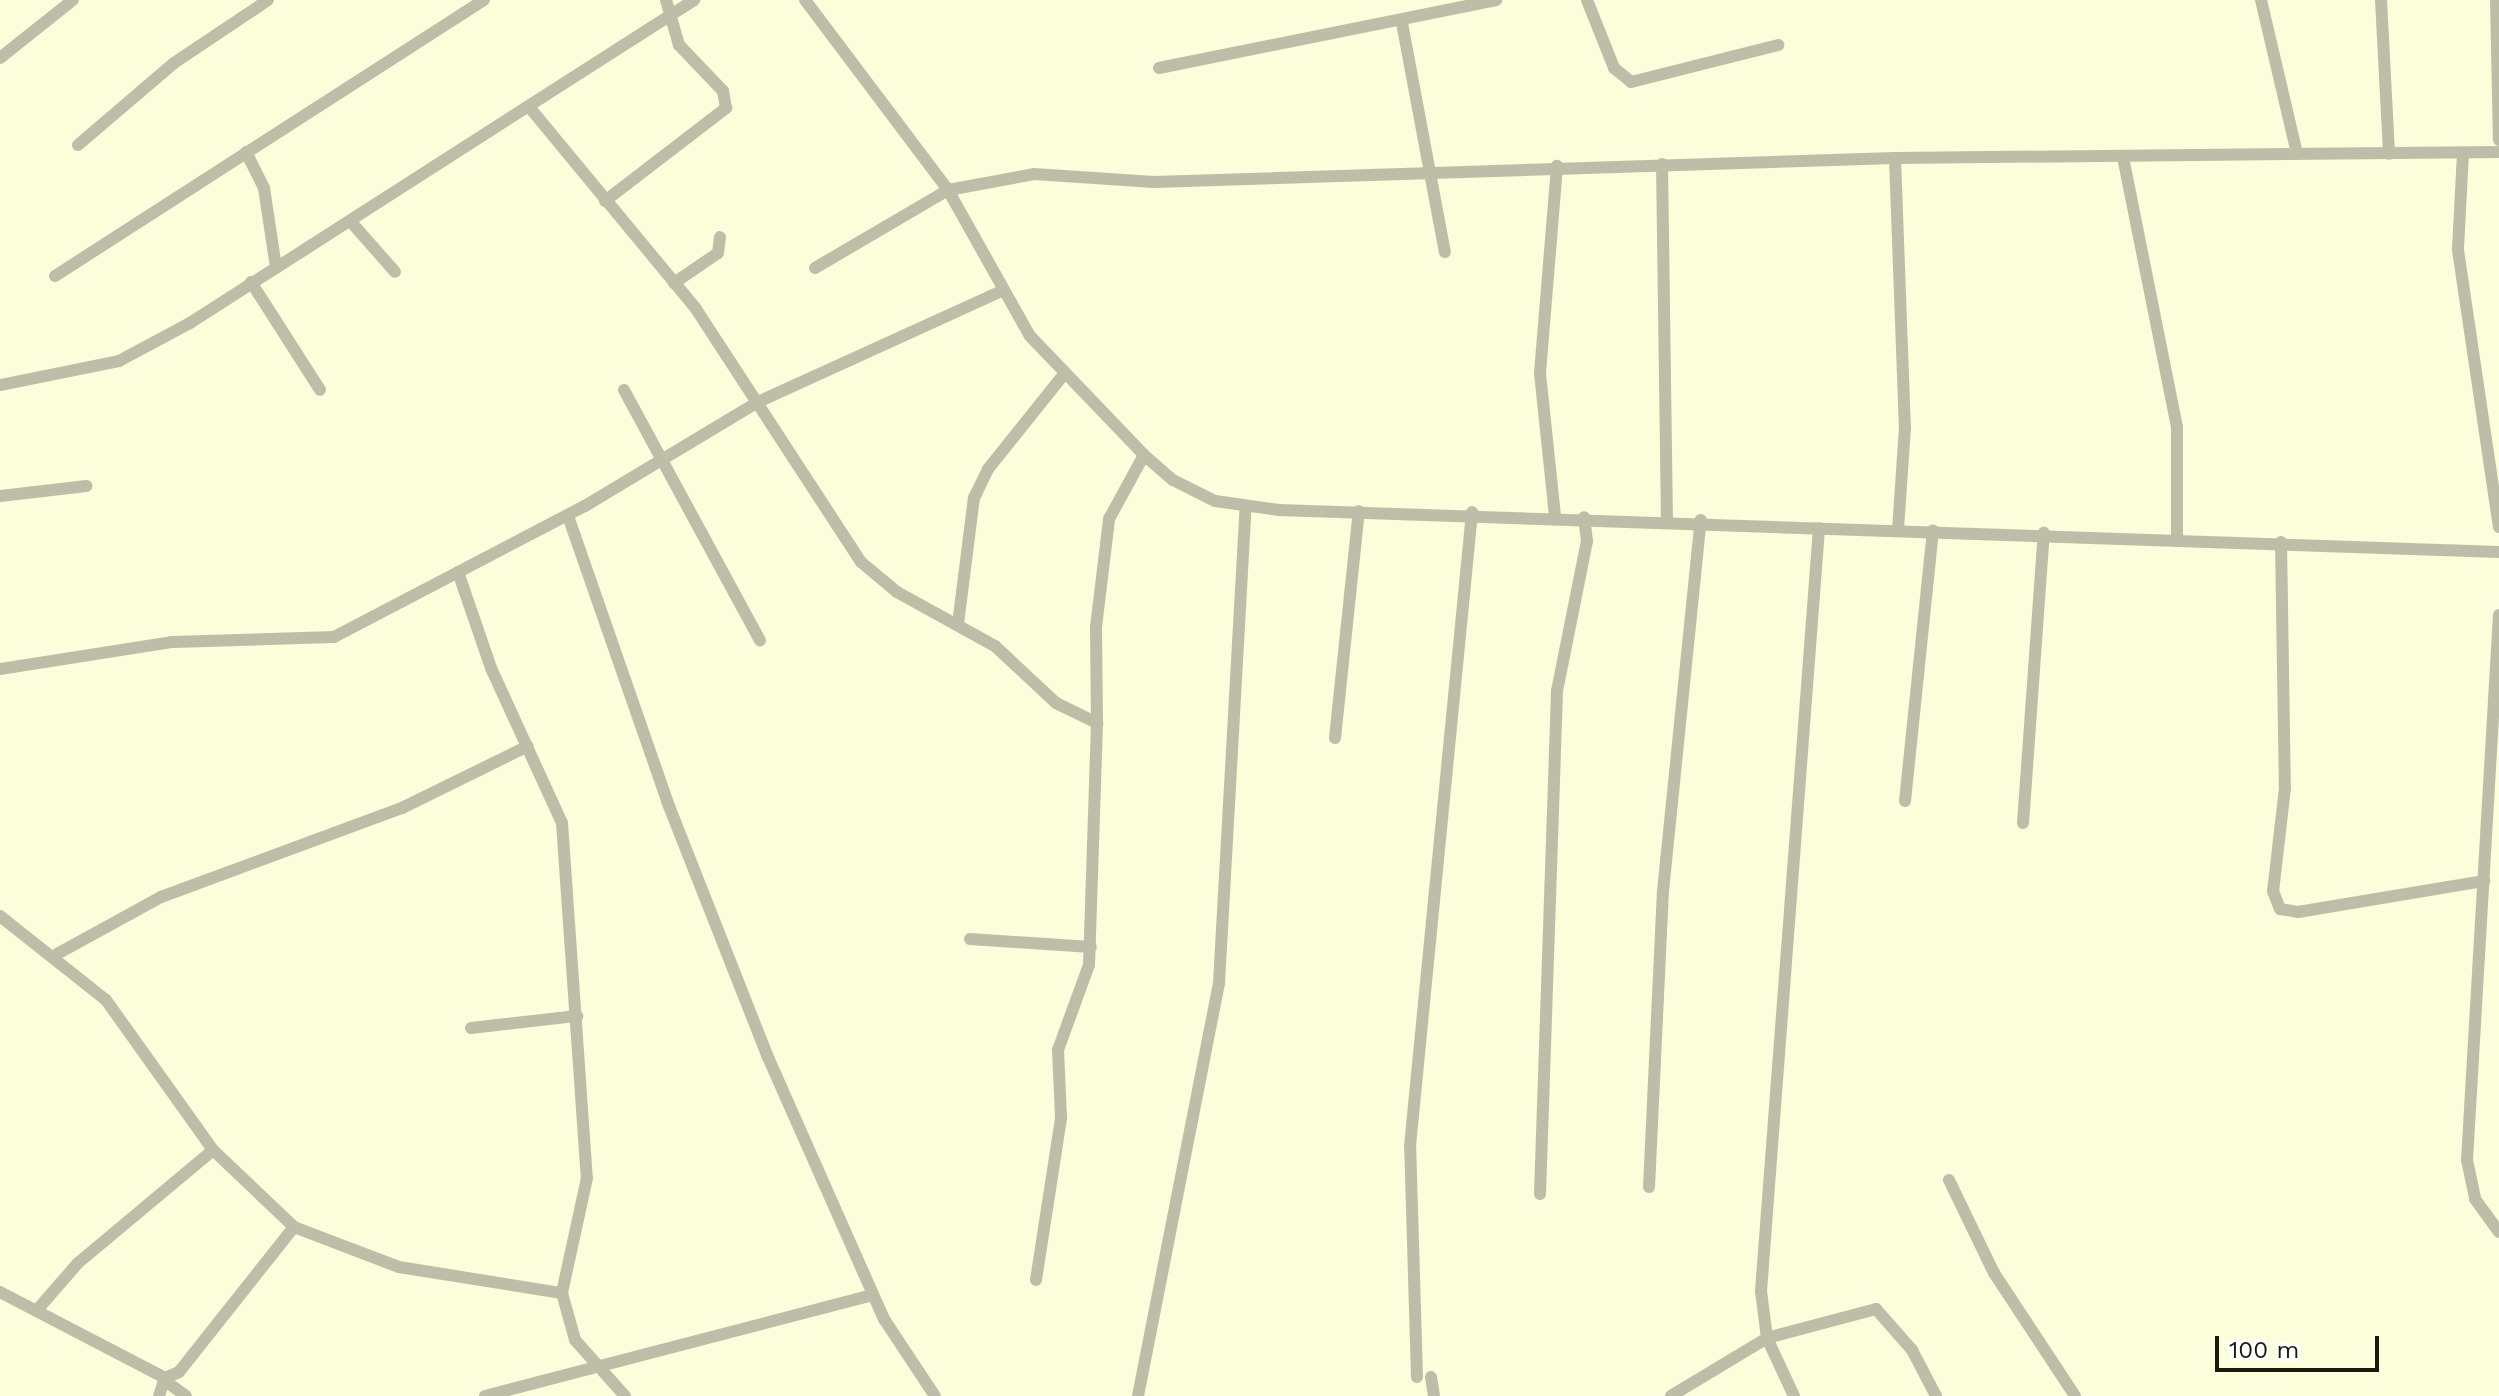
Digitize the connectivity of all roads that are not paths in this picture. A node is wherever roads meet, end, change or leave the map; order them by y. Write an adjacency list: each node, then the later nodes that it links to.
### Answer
1 (73, 0): 15 (street)
2 (268, 0): 19 (street)
3 (484, 0): 20 (street)
4 (666, 0): 12 (street)
5 (694, 0): 12 (street)
6 (805, 0): 30 (street)
7 (1496, 0): 13 (street)
8 (1587, 0): 14 (street)
9 (2261, 0): 23 (street)
10 (2381, 0): 24 (street)
11 (2496, 0): 18 (street)
12 (673, 14): 17 (street); 31 (street)
13 (1402, 23): 16 (street); 29 (street)
14 (1778, 45)
15 (0, 58)
16 (1159, 68)
17 (530, 108): 31 (street); 32 (street)
18 (2499, 140)
19 (78, 145)
20 (246, 152): 35 (street); 38 (street)
21 (2499, 152): 22 (street)
22 (2463, 153): 24 (street); 58 (street)
23 (2297, 154): 24 (street); 25 (street)
24 (2389, 154)
25 (2123, 157): 26 (street); 63 (street)
26 (1895, 158): 27 (street); 60 (street)
27 (1662, 164): 28 (street); 57 (street)
28 (1557, 166): 29 (street); 54 (street)
29 (1429, 171): 30 (street); 34 (street)
30 (948, 190): 36 (street); 41 (street)
31 (605, 201): 40 (street)
32 (352, 223): 35 (street); 37 (street)
33 (720, 237): 40 (street)
34 (1445, 252)
35 (276, 267): 39 (street)
36 (815, 268)
37 (395, 272)
38 (55, 276)
39 (251, 282): 43 (street); 44 (street)
40 (674, 283): 46 (street)
41 (1002, 291): 42 (street); 46 (street)
42 (1064, 374): 47 (street); 68 (street)
43 (0, 385)
44 (320, 390)
45 (624, 390): 69 (street)
46 (758, 402): 53 (street); 68 (street)
47 (1144, 455): 50 (street); 71 (street)
48 (86, 486): 49 (street)
49 (0, 496)
50 (1246, 507): 51 (street); 104 (street)
51 (1359, 511): 52 (street); 72 (street)
52 (1472, 512): 54 (street); 96 (street)
53 (568, 516): 66 (street); 92 (street)
54 (1555, 516): 55 (street)
55 (1584, 517): 57 (street); 86 (street)
56 (1701, 520): 57 (street); 59 (street); 85 (street)
57 (1667, 521)
58 (2499, 527)
59 (1819, 528): 60 (street); 94 (street)
60 (1898, 530): 61 (street)
61 (1933, 530): 62 (street); 74 (street)
62 (2044, 533): 64 (street); 75 (street)
63 (2177, 541)
64 (2281, 542): 65 (street); 76 (street)
65 (2499, 552)
66 (458, 572): 70 (street); 73 (street)
67 (2499, 615): 76 (street)
68 (958, 624): 71 (street)
69 (760, 641)
70 (0, 669)
71 (1097, 723): 79 (street)
72 (1335, 738)
73 (528, 746): 80 (street); 81 (street)
74 (1905, 801)
75 (2023, 823)
76 (2484, 881): 88 (street)
77 (0, 916): 80 (street)
78 (970, 939): 79 (street)
79 (1091, 947): 89 (street)
80 (57, 954): 83 (street)
81 (577, 1016): 82 (street); 91 (street)
82 (471, 1028)
83 (213, 1150): 87 (street); 93 (street)
84 (1949, 1180): 109 (street)
85 (1649, 1187)
86 (1540, 1194)
87 (294, 1227): 91 (street); 98 (street)
88 (2499, 1232)
89 (1036, 1280)
90 (0, 1292): 93 (street)
91 (562, 1293): 95 (street)
92 (873, 1295): 95 (street); 103 (street)
93 (37, 1310): 98 (street)
94 (1767, 1338): 106 (street); 107 (street); 108 (street)
95 (598, 1370): 101 (street); 102 (street)
96 (1417, 1377)
97 (1431, 1377): 105 (street)
98 (165, 1379): 99 (street); 100 (street)
99 (159, 1396)
100 (186, 1396)
101 (485, 1396)
102 (625, 1396)
103 (935, 1396)
104 (1138, 1396)
105 (1434, 1396)
106 (1671, 1396)
107 (1794, 1396)
108 (1936, 1396)
109 (2075, 1396)

